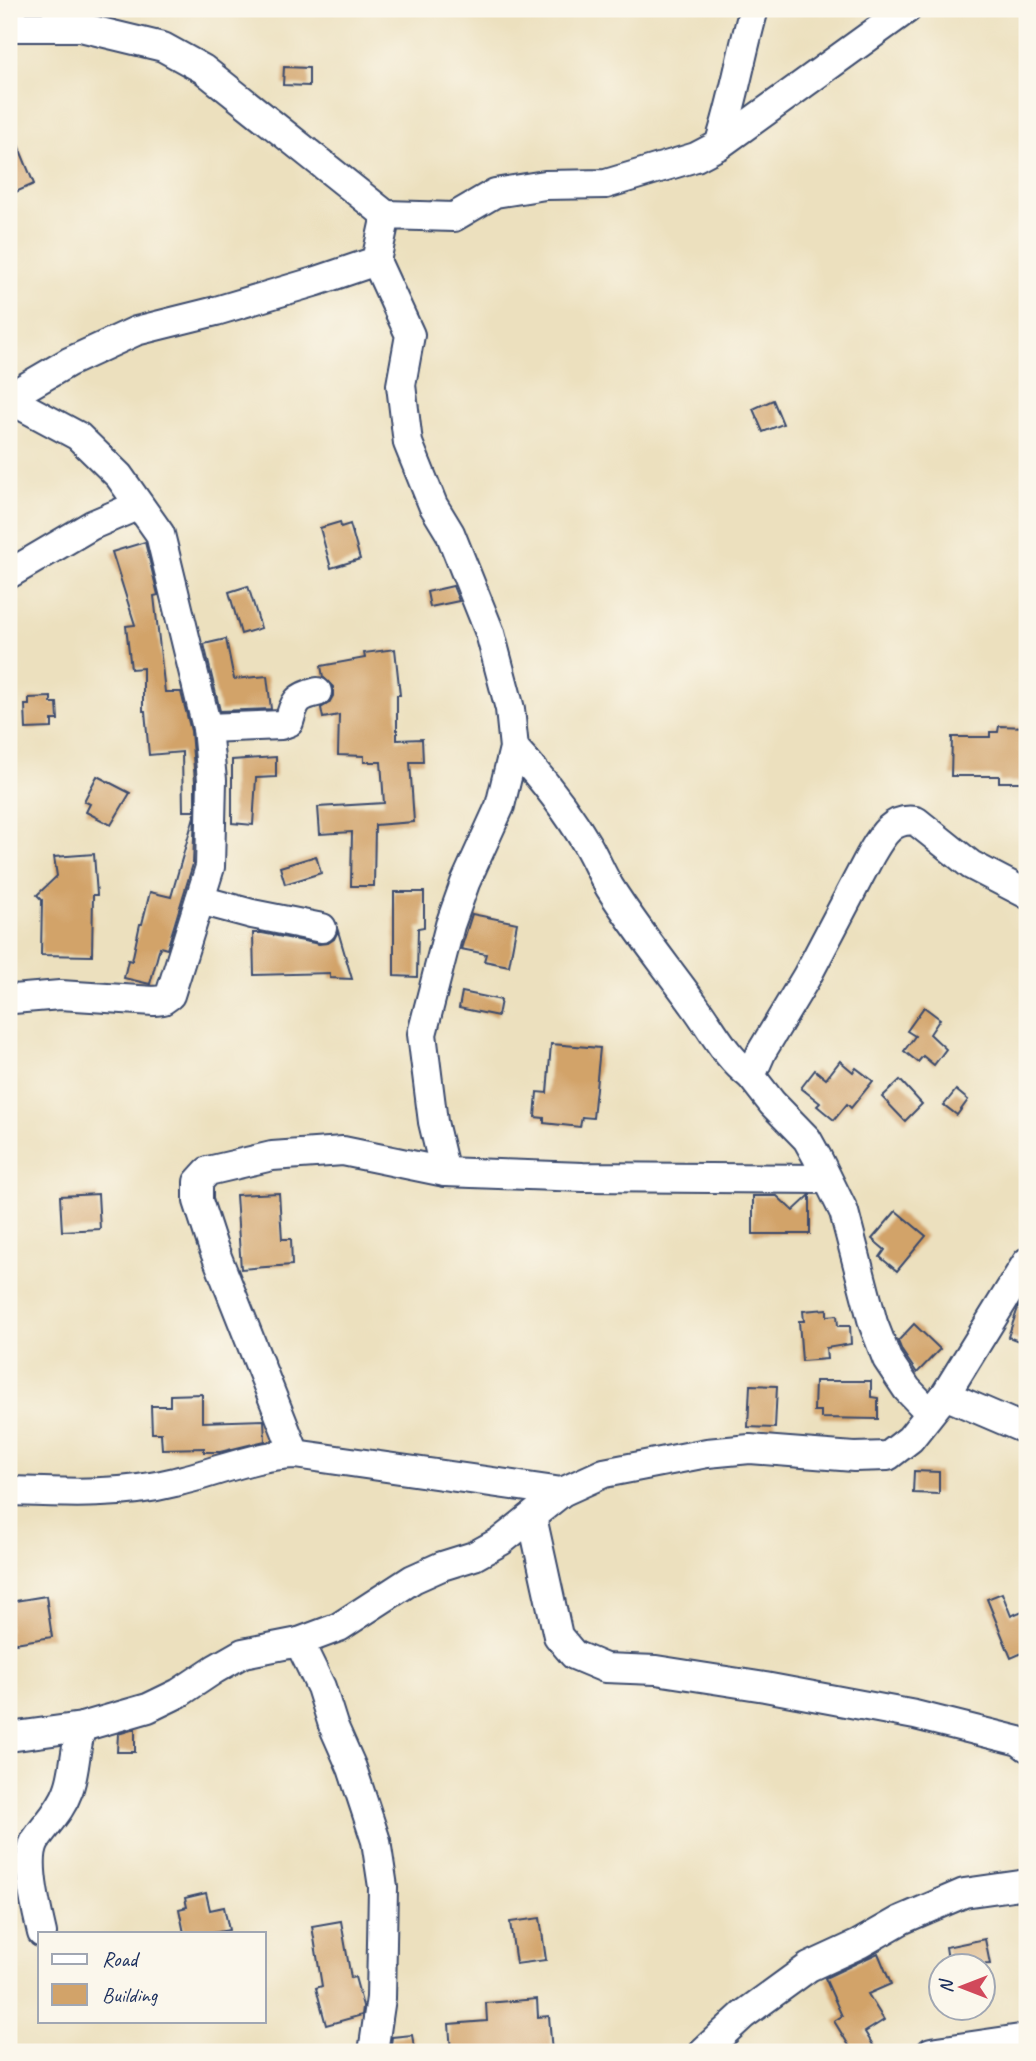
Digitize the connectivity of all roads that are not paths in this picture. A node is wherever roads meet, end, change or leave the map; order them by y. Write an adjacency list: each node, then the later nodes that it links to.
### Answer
1 (754, 9): 4 (street)
2 (907, 9): 4 (street)
3 (14, 21): 5 (street)
4 (719, 145): 5 (street)
5 (386, 215): 6 (street)
6 (376, 261): 7 (street); 12 (street)
7 (9, 398): 8 (street)
8 (139, 505): 9 (street); 11 (street)
9 (9, 574)
10 (317, 692): 11 (street)
11 (207, 728): 14 (street)
12 (514, 748): 17 (street); 18 (street)
13 (1027, 894): 17 (street)
14 (200, 900): 15 (street); 16 (street)
15 (322, 928)
16 (13, 999)
17 (751, 1076): 19 (street)
18 (445, 1172): 19 (street); 23 (street)
19 (827, 1179): 21 (street)
20 (1027, 1262): 21 (street)
21 (937, 1404): 22 (street); 25 (street)
22 (1027, 1430)
23 (295, 1454): 24 (street); 25 (street)
24 (9, 1491)
25 (562, 1492): 26 (street)
26 (532, 1517): 27 (street); 30 (street)
27 (299, 1642): 28 (street); 34 (street)
28 (82, 1727): 29 (street); 32 (street)
29 (9, 1737)
30 (1027, 1747)
31 (1027, 1884): 35 (street)
32 (42, 1932)
33 (1027, 2038): 36 (street)
34 (373, 2052)
35 (703, 2052)
36 (930, 2052)

